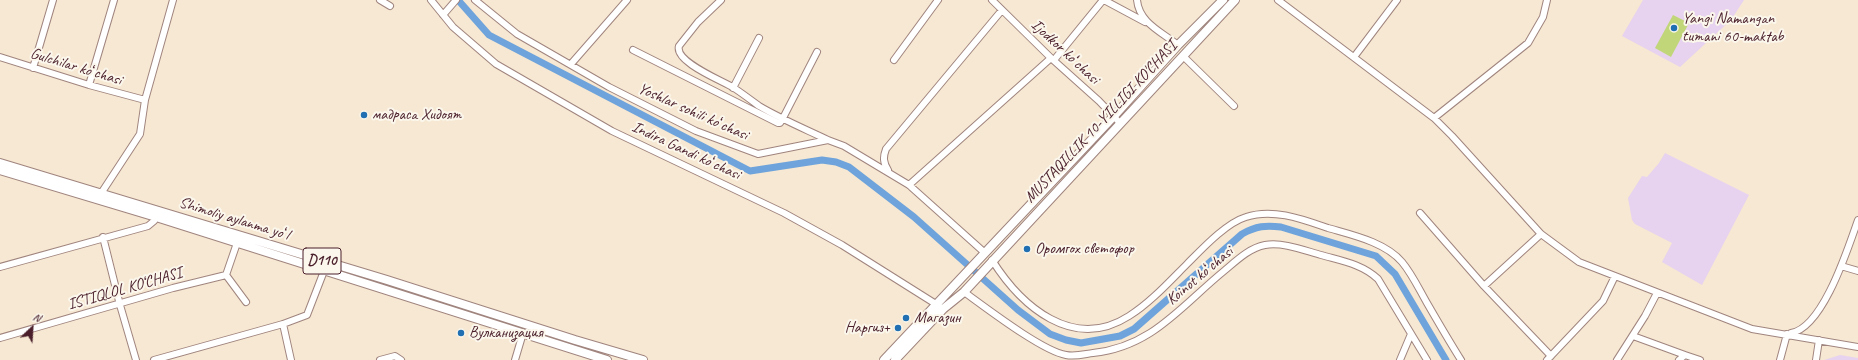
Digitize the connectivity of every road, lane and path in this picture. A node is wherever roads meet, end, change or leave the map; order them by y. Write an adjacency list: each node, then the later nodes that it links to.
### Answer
1 (53, 0): 33 (street)
2 (114, 0): 34 (street)
3 (173, 0): 36 (street)
4 (380, 0): 19 (street)
5 (431, 0): 21 (street, Indira Gandi koʻchasi)
6 (456, 0): 21 (street)
7 (475, 0): 32 (street, Yoshlar sohili koʻchasi)
8 (627, 0): 32 (street)
9 (721, 0): 35 (street)
10 (938, 0): 31 (street)
11 (992, 0): 20 (street, Ijodkor koʻchasi)
12 (1103, 0): 22 (street); 30 (street)
13 (1137, 0): 22 (street)
14 (1223, 0): 24 (main road, MUSTAQILLIK 10-YILLIGI KO'CHASI)
15 (1235, 0): 27 (main road, MUSTAQILLIK 10-YILLIGI KO'CHASI)
16 (1278, 0): 29 (street)
17 (1397, 0): 29 (street)
18 (1547, 0): 39 (street)
19 (390, 6)
20 (1002, 10): 30 (street, Ijodkor koʻchasi); 44 (street)
21 (443, 15): 68 (street, Indira Gandi koʻchasi)
22 (1146, 22): 24 (street)
23 (759, 38): 35 (street)
24 (1178, 45): 40 (main road, MUSTAQILLIK 10-YILLIGI KO'CHASI)
25 (633, 50): 38 (street)
26 (817, 52): 38 (street)
27 (1183, 56): 37 (street); 40 (main road, MUSTAQILLIK 10-YILLIGI KO'CHASI)
28 (0, 57): 33 (street, Gulchilar koʻchasi)
29 (1354, 57): 39 (street)
30 (1053, 59): 40 (street, Ijodkor koʻchasi); 45 (street)
31 (894, 60)
32 (571, 64): 41 (street, Yoshlar sohili koʻchasi)
33 (33, 68): 34 (street, Gulchilar koʻchasi)
34 (89, 85): 36 (street, Gulchilar koʻchasi)
35 (733, 88): 38 (street)
36 (145, 100): 46 (street)
37 (1234, 106)
38 (783, 118): 41 (street)
39 (1434, 118): 50 (street)
40 (1117, 119): 53 (main road, MUSTAQILLIK 10-YILLIGI KO'CHASI); 54 (main road, MUSTAQILLIK 10-YILLIGI KO'CHASI)
41 (828, 140): 44 (street)
42 (0, 163): 46 (main road, Shimoliy aylanma yoʻl / D110)
43 (0, 170): 48 (main road, Shimoliy aylanma yoʻl / D110)
44 (889, 172): 45 (street)
45 (909, 185): 53 (street)
46 (100, 194): 48 (main road, Shimoliy aylanma yoʻl / D110)
47 (1420, 213): 62 (street)
48 (158, 214): 51 (street); 52 (main road, Shimoliy aylanma yoʻl / D110); 61 (main road, Shimoliy aylanma yoʻl / D110)
49 (1858, 220): 55 (street)
50 (1541, 234): 60 (street); 62 (street)
51 (103, 237): 56 (street); 67 (street)
52 (237, 243): 57 (main road, Shimoliy aylanma yoʻl / D110); 59 (street)
53 (983, 256): 68 (main road, MUSTAQILLIK 10-YILLIGI KO'CHASI)
54 (990, 262): 63 (main road, MUSTAQILLIK 10-YILLIGI KO'CHASI); 93 (street)
55 (1841, 266): 58 (street); 72 (street)
56 (0, 267)
57 (324, 271): 64 (main road, Shimoliy aylanma yoʻl / D110); 69 (street)
58 (1858, 271)
59 (226, 275): 66 (street); 67 (street, ISTIQLOL KO‘CHASI)
60 (1615, 276): 65 (street); 80 (street)
61 (387, 280): 64 (main road); 75 (main road, Shimoliy aylanma yoʻl / D110)
62 (1484, 286): 80 (street)
63 (966, 289): 68 (main road, MUSTAQILLIK 10-YILLIGI KO'CHASI); 71 (street, Koinot koʻchasi)
64 (385, 290): 70 (main road, Shimoliy aylanma yoʻl / D110)
65 (1657, 293): 72 (street); 73 (street)
66 (246, 302)
67 (120, 305): 74 (street, ISTIQLOL KO‘CHASI); 81 (street)
68 (940, 307): 89 (main road); 90 (main road)
69 (283, 324): 82 (street); 83 (street)
70 (523, 333): 78 (main road, Shimoliy aylanma yoʻl / D110); 86 (street)
71 (1411, 334): 91 (street); 92 (street, Koinot koʻchasi)
72 (1787, 334): 76 (street); 97 (street)
73 (1633, 336): 79 (street); 94 (street)
74 (0, 338)
75 (575, 340): 78 (main road); 88 (main road, Shimoliy aylanma yoʻl / D110)
76 (1819, 340): 77 (street); 98 (street)
77 (1858, 347)
78 (572, 349): 87 (main road, Shimoliy aylanma yoʻl / D110)
79 (1685, 355): 95 (street); 96 (street)
80 (1549, 358)
81 (136, 360)
82 (154, 360)
83 (291, 360)
84 (380, 360): 85 (street)
85 (401, 360)
86 (515, 360)
87 (607, 360)
88 (643, 360)
89 (884, 360)
90 (895, 360)
91 (1400, 360)
92 (1427, 360)
93 (1461, 360)
94 (1617, 360)
95 (1679, 360)
96 (1700, 360)
97 (1780, 360)
98 (1816, 360)

